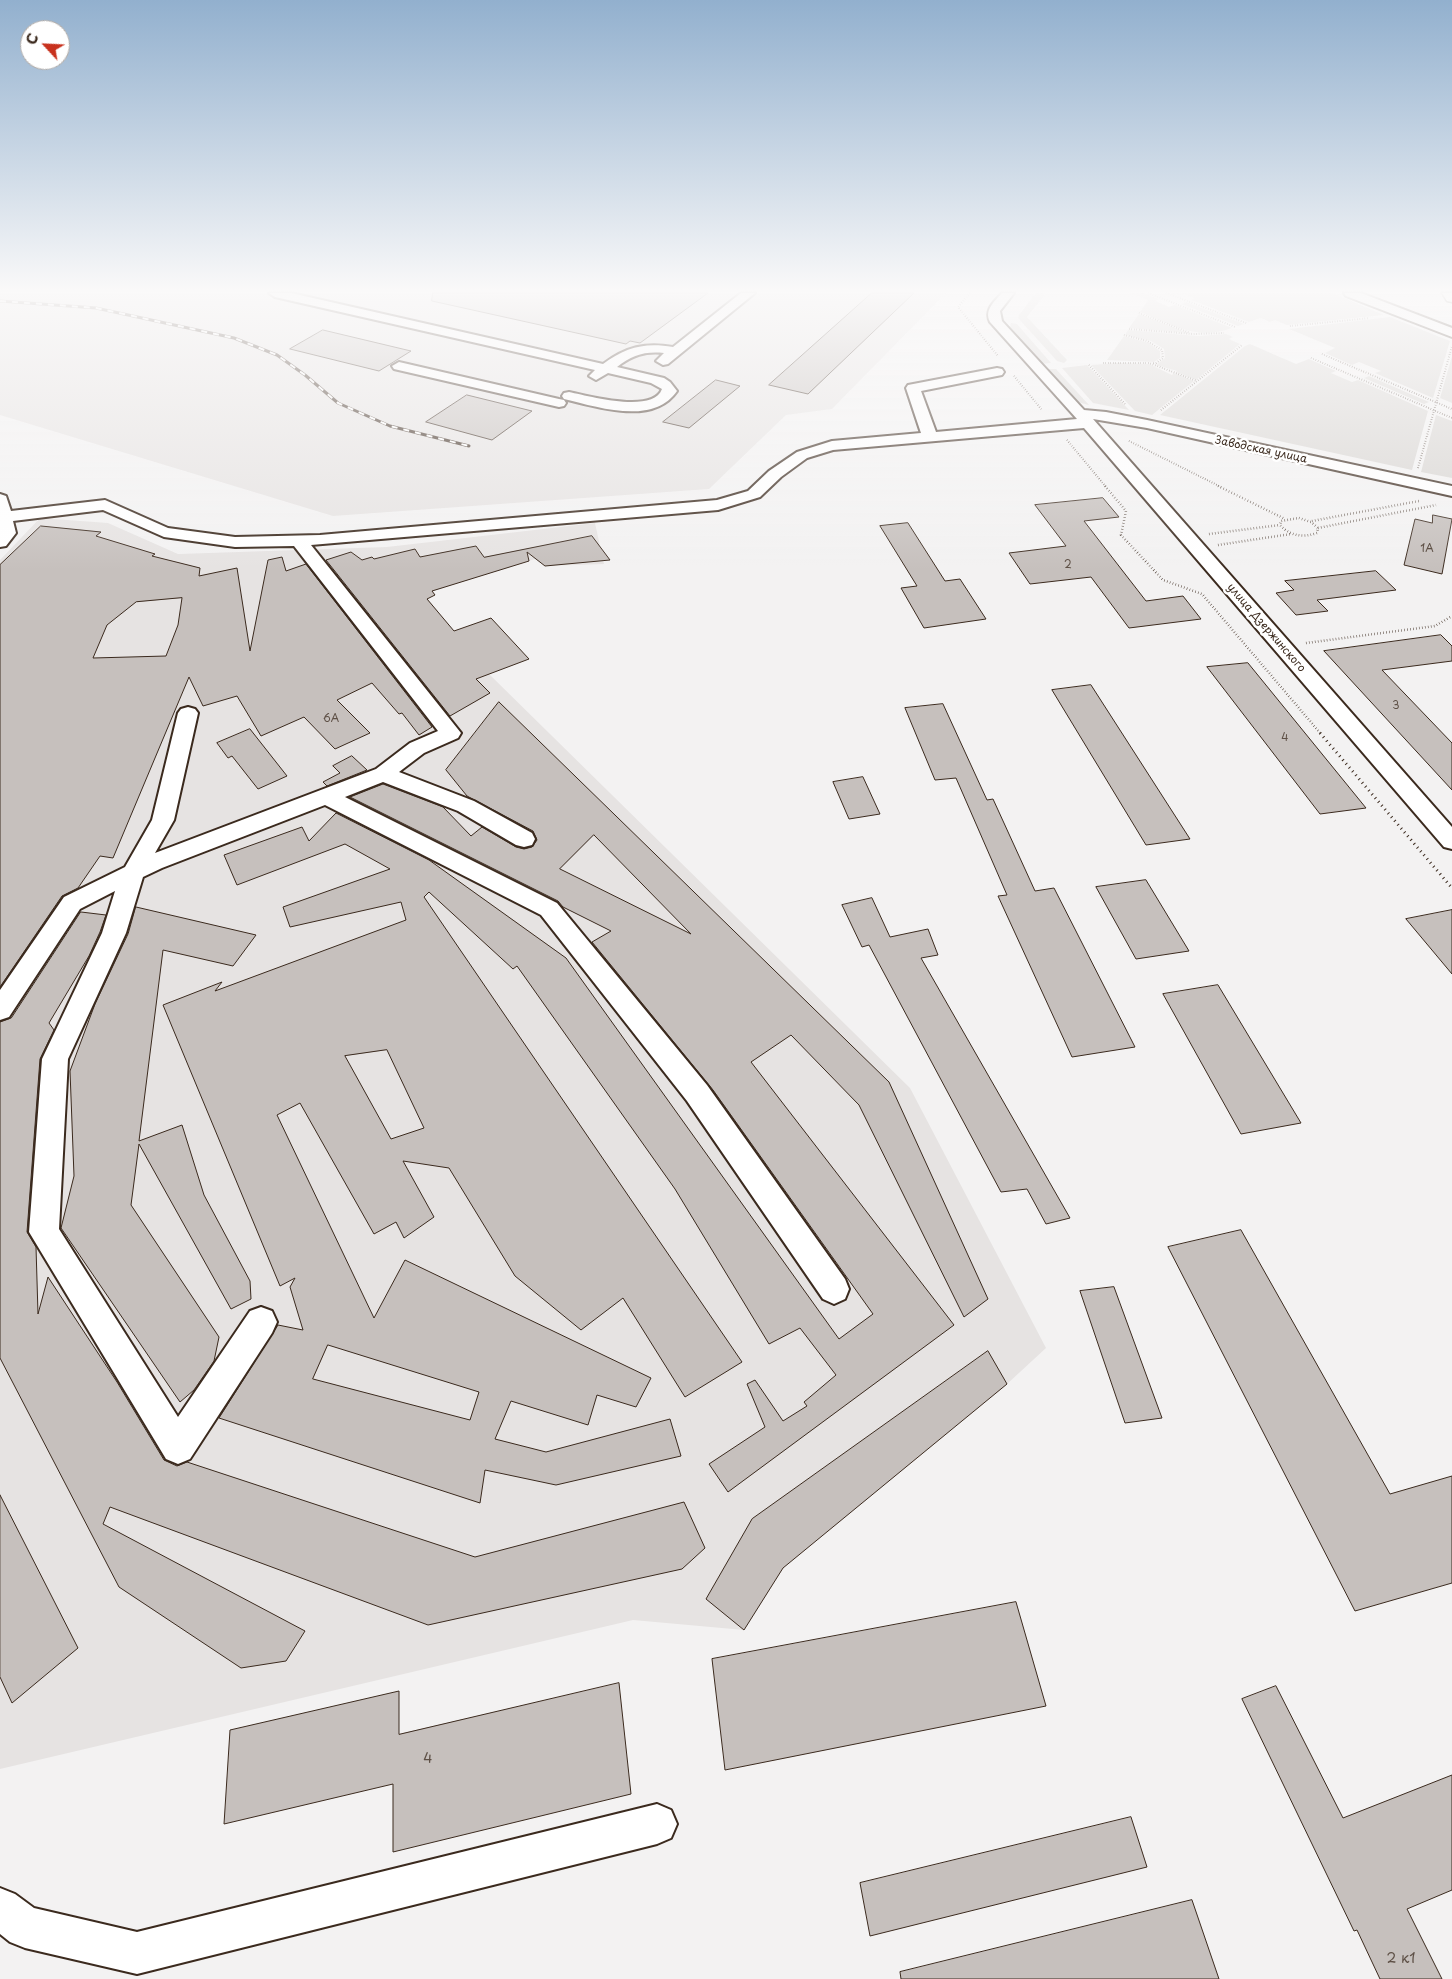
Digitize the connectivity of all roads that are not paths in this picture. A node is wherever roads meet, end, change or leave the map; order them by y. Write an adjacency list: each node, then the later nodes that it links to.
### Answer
1 (483, 385): 6 (street)
2 (583, 385): 6 (street)
3 (666, 385): 6 (street)
4 (923, 385): 8 (street)
5 (1053, 385): 7 (street)
6 (560, 403)
7 (1084, 418): 8 (street, Заводская улица); 9 (street, Заводская улица); 18 (street, улица Дзержинского)
8 (930, 436): 12 (street, Заводская улица)
9 (1452, 492)
10 (0, 499): 11 (street)
11 (4, 516): 12 (street, Заводская улица); 13 (street)
12 (300, 540): 15 (street)
13 (0, 542)
14 (188, 713): 19 (street)
15 (383, 774): 16 (street); 17 (street)
16 (326, 796): 19 (street); 21 (street)
17 (524, 838)
18 (1452, 841)
19 (133, 872): 20 (street); 22 (street)
20 (0, 1010)
21 (834, 1289)
22 (261, 1322)
23 (657, 1824): 24 (street)
24 (0, 1909)

